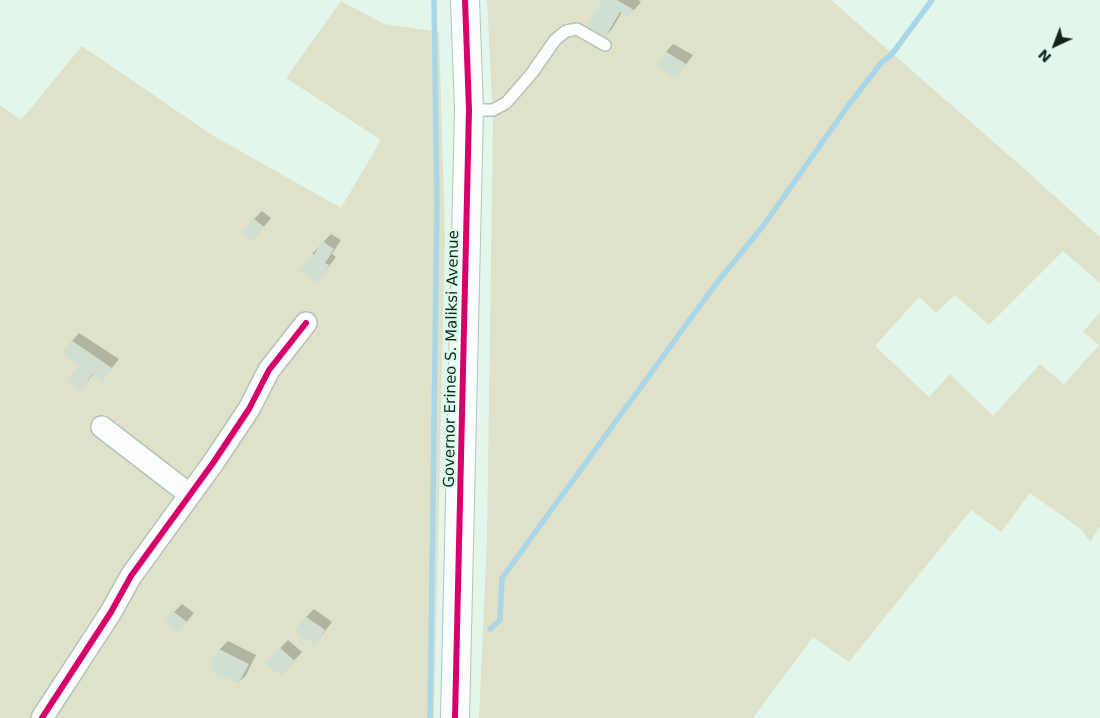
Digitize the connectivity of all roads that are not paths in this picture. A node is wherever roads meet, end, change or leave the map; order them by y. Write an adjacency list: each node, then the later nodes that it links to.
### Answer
1 (465, 0): 3 (main road, Governor Erineo S. Maliksi Avenue)
2 (605, 45): 3 (lane)
3 (469, 110): 8 (main road, Governor Erineo S. Maliksi Avenue)
4 (306, 323): 6 (street)
5 (102, 427): 6 (street)
6 (189, 494): 7 (street)
7 (42, 718)
8 (454, 718)

